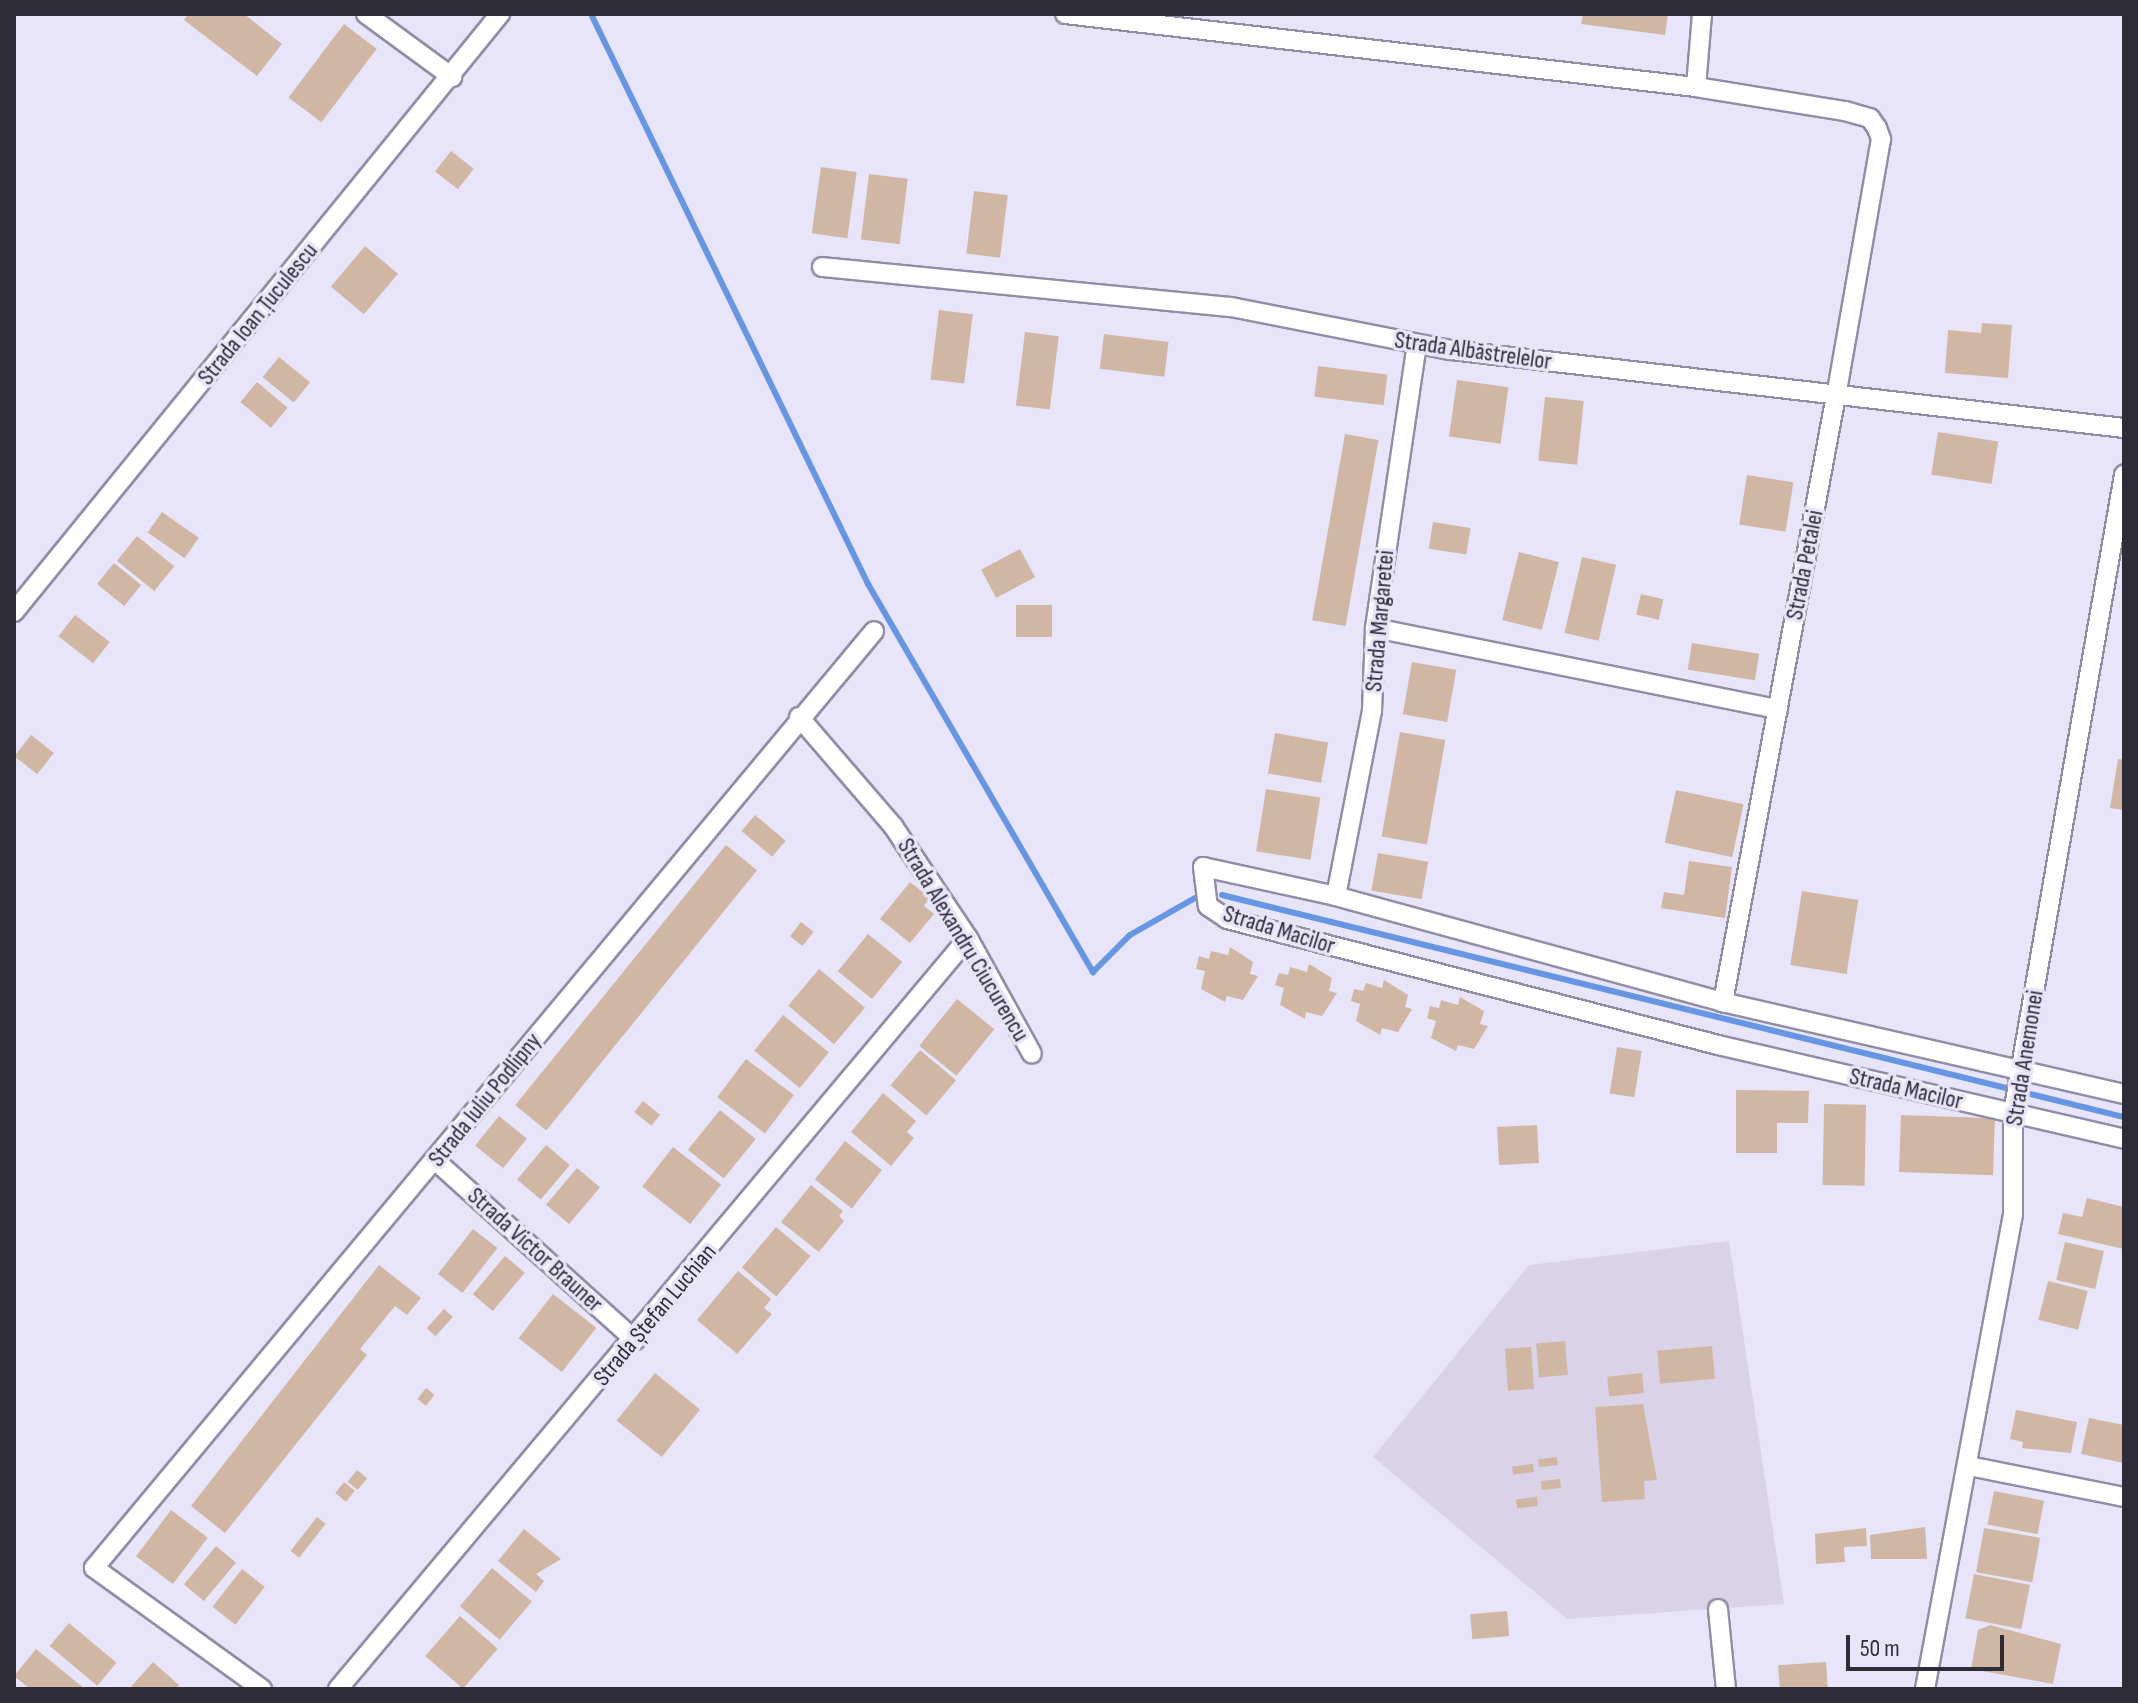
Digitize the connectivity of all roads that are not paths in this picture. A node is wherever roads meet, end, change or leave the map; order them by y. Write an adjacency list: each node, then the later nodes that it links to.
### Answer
1 (366, 14): 5 (street)
2 (500, 14): 5 (street, Strada Ioan Țuculescu)
3 (1065, 14): 6 (street)
4 (1702, 14): 6 (street)
5 (452, 77): 12 (street, Strada Ioan Țuculescu)
6 (1696, 87): 9 (street, Strada Petalei)
7 (822, 267): 8 (street, Strada Albăstrelelor)
8 (1417, 344): 9 (street, Strada Albăstrelelor); 13 (street, Strada Margaretei)
9 (1837, 390): 10 (street, Strada Albăstrelelor); 15 (street, Strada Petalei)
10 (2124, 428)
11 (2124, 475): 21 (street, Strada Anemonei)
12 (14, 612)
13 (1375, 628): 15 (street); 17 (street, Strada Margaretei)
14 (874, 631): 16 (street, Strada Iuliu Podlipny)
15 (1778, 709): 19 (street, Strada Petalei)
16 (799, 717): 18 (street, Strada Alexandru Ciucurencu); 25 (street, Strada Iuliu Podlipny)
17 (1336, 896): 19 (street, Strada Macilor); 23 (street, Strada Macilor)
18 (968, 938): 20 (street, Strada Alexandru Ciucurencu); 26 (street, Strada Ștefan Luchian)
19 (1723, 1002): 21 (street, Strada Macilor)
20 (1032, 1054)
21 (2021, 1075): 22 (street, Strada Macilor); 23 (street, Strada Anemonei)
22 (2124, 1094)
23 (2014, 1110): 24 (street, Strada Macilor); 27 (street, Strada Anemonei)
24 (2124, 1139)
25 (436, 1161): 26 (street, Strada Victor Brauner); 30 (street, Strada Iuliu Podlipny)
26 (635, 1340): 31 (street, Strada Ștefan Luchian)
27 (1969, 1466): 28 (street); 33 (street, Strada Anemonei)
28 (2124, 1497)
29 (1718, 1609): 32 (street)
30 (262, 1689)
31 (338, 1689)
32 (1726, 1689)
33 (1925, 1689)

